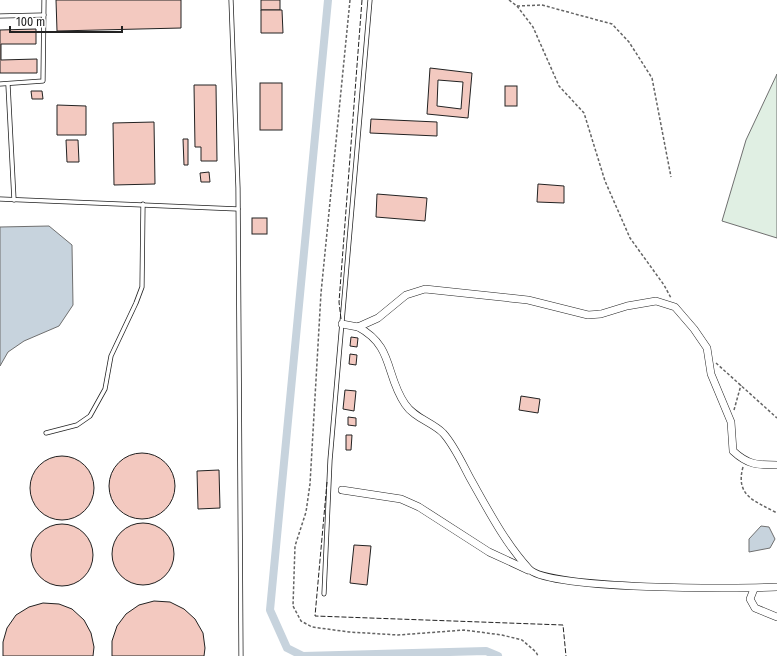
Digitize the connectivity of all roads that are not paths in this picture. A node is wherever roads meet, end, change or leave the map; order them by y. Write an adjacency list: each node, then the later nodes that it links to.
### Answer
1 (44, 0): 4 (lane)
2 (231, 0): 11 (lane)
3 (370, 0): 12 (lane)
4 (44, 15): 5 (lane); 7 (lane)
5 (0, 16)
6 (0, 84): 7 (lane)
7 (8, 85): 9 (lane)
8 (0, 199): 9 (lane)
9 (14, 200): 10 (lane)
10 (143, 204): 11 (lane); 14 (lane)
11 (238, 209): 22 (lane)
12 (342, 324): 13 (street); 20 (lane)
13 (358, 327): 15 (street); 17 (street)
14 (46, 433)
15 (777, 465)
16 (342, 490): 17 (street)
17 (530, 571): 19 (street)
18 (777, 587): 19 (street)
19 (754, 589): 21 (street)
20 (324, 594)
21 (777, 617)
22 (241, 656)

